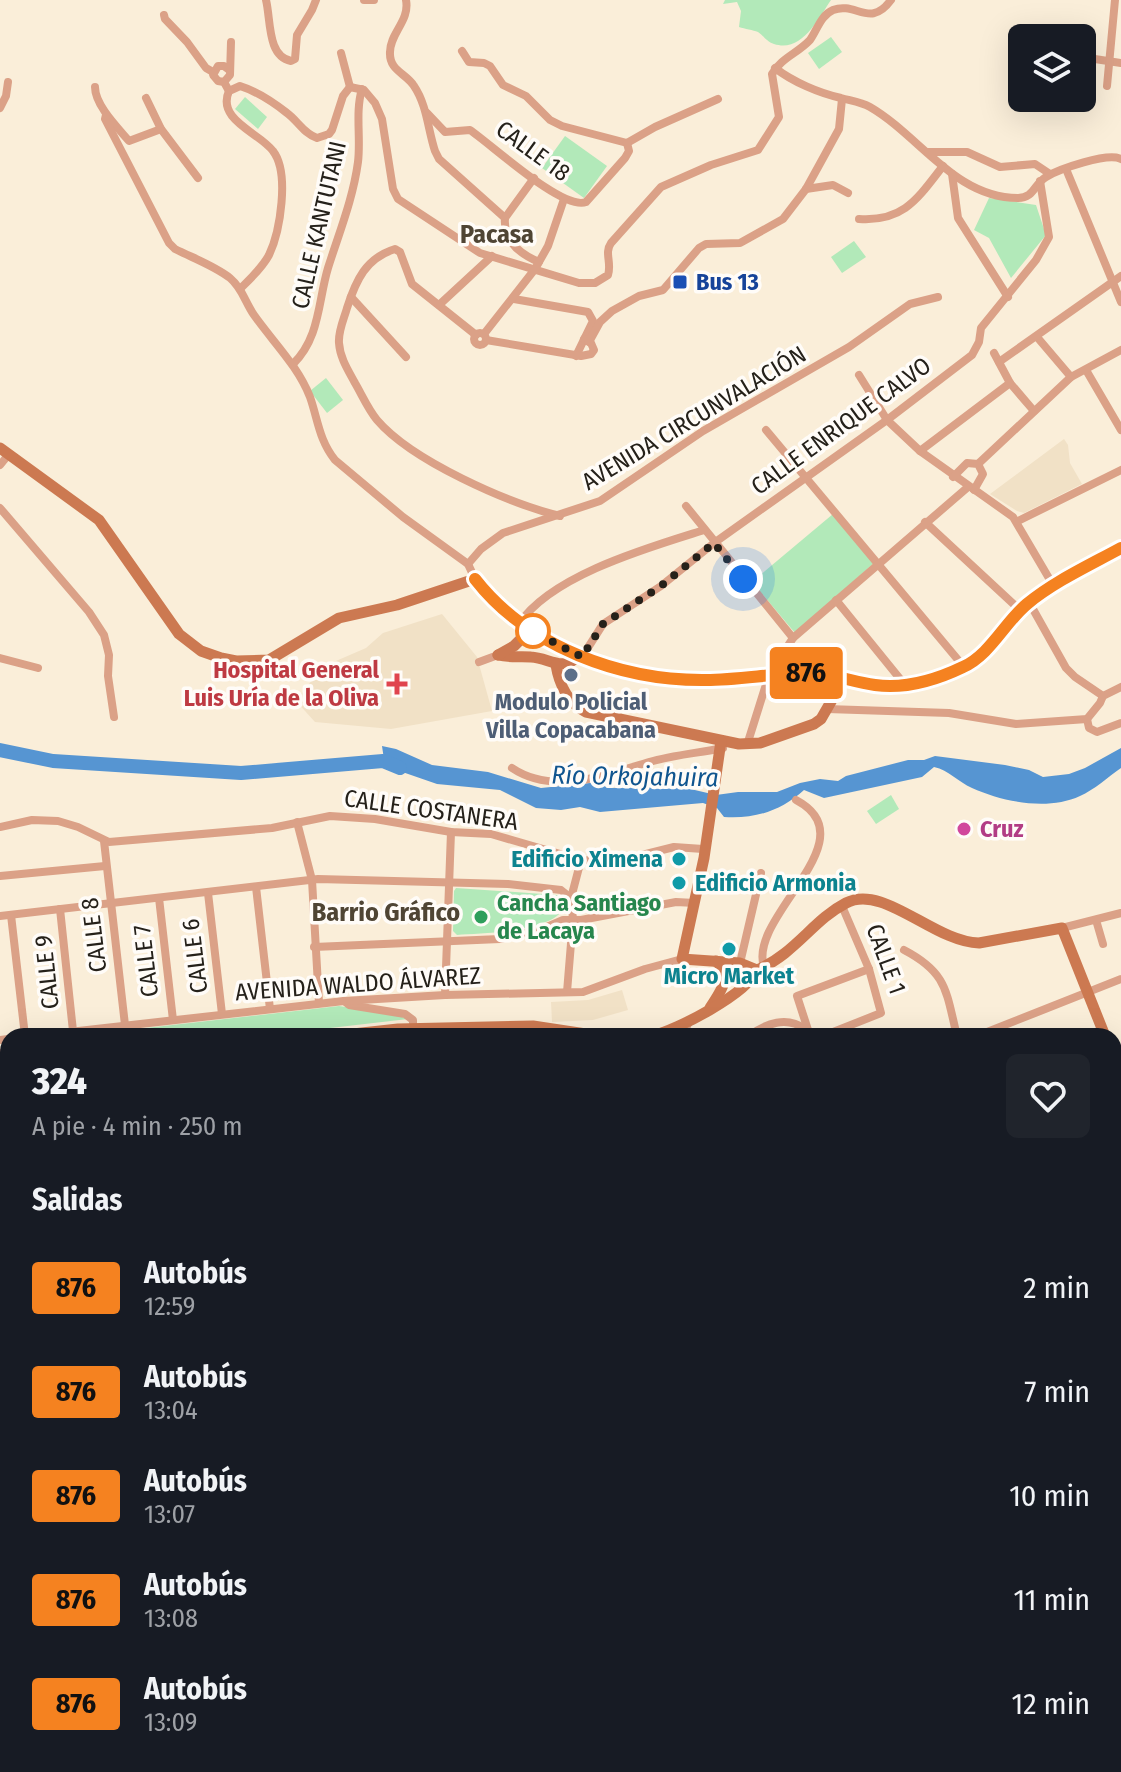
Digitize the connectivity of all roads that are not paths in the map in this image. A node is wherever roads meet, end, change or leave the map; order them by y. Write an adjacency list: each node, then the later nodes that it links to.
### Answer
1 (266, 0): 2 (street)
2 (316, 0)
3 (364, 0): 4 (street)
4 (374, 0)
5 (406, 0): 28 (street)
6 (891, 0): 14 (street)
7 (1115, 0): 19 (street)
8 (164, 15): 16 (street)
9 (231, 42): 15 (street)
10 (462, 51): 31 (street)
11 (341, 53): 21 (street)
12 (1096, 59): 13 (street)
13 (1121, 63)
14 (775, 68): 26 (street); 47 (street)
15 (228, 69): 16 (street); 18 (street)
16 (213, 72): 18 (street)
17 (8, 82): 27 (street)
18 (224, 82): 23 (street)
19 (1107, 86)
20 (95, 87): 29 (street)
21 (350, 87): 22 (street); 23 (street)
22 (362, 89): 46 (street); 63 (street, CALLE KANTUTANI)
23 (229, 91): 50 (street)
24 (146, 98): 30 (street)
25 (718, 99): 31 (street)
26 (842, 99): 32 (street); 41 (street)
27 (0, 108)
28 (425, 109): 39 (street, CALLE 18); 44 (street)
29 (106, 115): 30 (street); 50 (street)
30 (161, 129): 38 (street)
31 (627, 143): 43 (street, CALLE 18)
32 (928, 152): 34 (street); 37 (street)
33 (1121, 159): 35 (street)
34 (943, 166): 36 (street); 45 (street)
35 (1066, 169): 37 (street); 49 (street)
36 (952, 174): 40 (street); 53 (street)
37 (1050, 174): 40 (street)
38 (198, 178)
39 (534, 178): 43 (street, CALLE 18); 44 (street)
40 (1040, 181): 53 (street, CALLE ENRIQUE CALVO)
41 (806, 189): 42 (street); 59 (street)
42 (848, 193)
43 (564, 199): 47 (street)
44 (505, 218): 47 (street)
45 (859, 219)
46 (492, 256): 47 (street); 56 (street)
47 (537, 266): 54 (street)
48 (1121, 276): 49 (street)
49 (1112, 282): 55 (street); 58 (street)
50 (241, 288): 63 (street)
51 (351, 297): 56 (street); 62 (street); 82 (street)
52 (938, 297): 82 (street, AVENIDA CIRCUNVALACIÓN)
53 (1008, 297): 69 (street, CALLE ENRIQUE CALVO)
54 (514, 299): 57 (street); 59 (street)
55 (1121, 302)
56 (439, 305): 57 (street)
57 (482, 337): 61 (street)
58 (1037, 337): 66 (street); 67 (street)
59 (587, 340): 61 (street); 61 (street)
60 (1121, 350): 64 (street)
61 (576, 356)
62 (406, 357)
63 (293, 364): 88 (street)
64 (1086, 370): 66 (street); 71 (street)
65 (859, 375): 69 (street)
66 (1071, 377): 68 (street)
67 (1010, 383): 68 (street); 73 (street)
68 (1034, 411): 74 (street)
69 (887, 420): 73 (street); 77 (street, CALLE ENRIQUE CALVO)
70 (766, 430): 77 (street)
71 (1121, 430)
72 (4, 451): 75 (street); 90 (main road)
73 (920, 451): 78 (street)
74 (978, 464): 78 (street); 79 (street)
75 (0, 465)
76 (1121, 470): 83 (street)
77 (805, 476): 86 (street, CALLE ENRIQUE CALVO); 89 (street)
78 (953, 477): 79 (street)
79 (971, 488): 83 (street); 84 (street)
80 (686, 506): 85 (street)
81 (0, 508): 109 (street)
82 (561, 516): 88 (street, AVENIDA CIRCUNVALACIÓN)
83 (1018, 521): 91 (street)
84 (925, 522): 89 (street); 93 (street)
85 (704, 530): 86 (street); 94 (street)
86 (714, 543): 95 (street); 97 (street, CALLE ENRIQUE CALVO)
87 (1121, 548): 91 (main road)
88 (468, 564): 90 (street)
89 (877, 565): 92 (street); 101 (street)
90 (475, 579): 94 (main road)
91 (1053, 585): 93 (main road)
92 (836, 600): 95 (street); 105 (street)
93 (1025, 606): 101 (main road); 107 (street)
94 (525, 627): 96 (main road); 97 (main road)
95 (793, 638): 103 (street)
96 (498, 655): 99 (street); 100 (main road)
97 (581, 656): 100 (main road); 103 (main road)
98 (0, 658): 102 (street)
99 (479, 662)
100 (556, 665): 112 (main road)
101 (964, 667): 105 (main road)
102 (38, 668)
103 (769, 675): 104 (main road); 113 (street)
104 (844, 679): 105 (main road); 108 (main road)
105 (905, 685)
106 (1121, 687): 107 (street)
107 (1103, 696): 110 (street)
108 (827, 709): 110 (street); 113 (main road)
109 (114, 717)
110 (1087, 719): 111 (street)
111 (1121, 723)
112 (721, 741): 113 (main road); 120 (main road)
113 (743, 745): 114 (street)
114 (512, 768)
115 (796, 800): 148 (street)
116 (297, 822): 118 (street, CALLE COSTANERA); 119 (street, CALLE COSTANERA); 125 (street)
117 (0, 827): 119 (street)
118 (451, 832): 121 (street, CALLE COSTANERA); 126 (street)
119 (104, 841): 122 (street, CALLE 8)
120 (703, 849): 121 (street, CALLE COSTANERA); 132 (main road)
121 (581, 860): 130 (street)
122 (105, 866): 124 (street); 131 (street, CALLE 8)
123 (761, 873): 147 (street)
124 (0, 876)
125 (312, 880): 126 (street); 127 (street); 143 (street)
126 (449, 883): 130 (street); 141 (street)
127 (256, 887): 128 (street); 157 (street)
128 (208, 893): 129 (street); 158 (street, CALLE 6)
129 (159, 898): 131 (street); 159 (street, CALLE 7)
130 (571, 898): 138 (street)
131 (111, 903): 134 (street); 161 (street, CALLE 8)
132 (695, 903): 138 (street); 145 (main road)
133 (842, 906): 140 (main road); 148 (main road); 149 (street, CALLE 1)
134 (60, 909): 136 (street); 163 (street, CALLE 9)
135 (1121, 913): 139 (street)
136 (11, 915): 137 (street); 162 (street)
137 (0, 916)
138 (573, 919): 141 (street); 152 (street)
139 (1096, 920): 140 (street); 142 (street)
140 (1062, 928): 151 (main road)
141 (448, 941): 143 (street); 153 (street)
142 (1103, 944)
143 (314, 947): 155 (street)
144 (904, 950): 173 (street)
145 (682, 959): 146 (main road); 152 (street, AVENIDA WALDO ÁLVAREZ)
146 (716, 961): 147 (main road); 156 (main road)
147 (740, 963): 148 (main road)
148 (760, 968): 156 (main road)
149 (869, 969): 171 (street); 172 (street, CALLE 1)
150 (1121, 979): 151 (street)
151 (1088, 991): 174 (street); 175 (main road)
152 (567, 992): 153 (street, AVENIDA WALDO ÁLVAREZ)
153 (445, 995): 154 (street, AVENIDA WALDO ÁLVAREZ)
154 (344, 1001): 155 (street, AVENIDA WALDO ÁLVAREZ); 165 (street)
155 (319, 1003): 157 (street, AVENIDA WALDO ÁLVAREZ)
156 (710, 1008): 160 (main road)
157 (270, 1009): 158 (street, AVENIDA WALDO ÁLVAREZ)
158 (222, 1014): 159 (street, AVENIDA WALDO ÁLVAREZ)
159 (173, 1020): 161 (street, AVENIDA WALDO ÁLVAREZ)
160 (689, 1022): 167 (main road); 168 (street)
161 (125, 1025): 164 (street, AVENIDA WALDO ÁLVAREZ)
162 (24, 1028)
163 (73, 1028)
164 (99, 1028)
165 (413, 1028): 166 (main road)
166 (546, 1028)
167 (673, 1028)
168 (686, 1028)
169 (764, 1028): 170 (street)
170 (802, 1028)
171 (807, 1028)
172 (843, 1028)
173 (955, 1028)
174 (997, 1028)
175 (1102, 1028)

